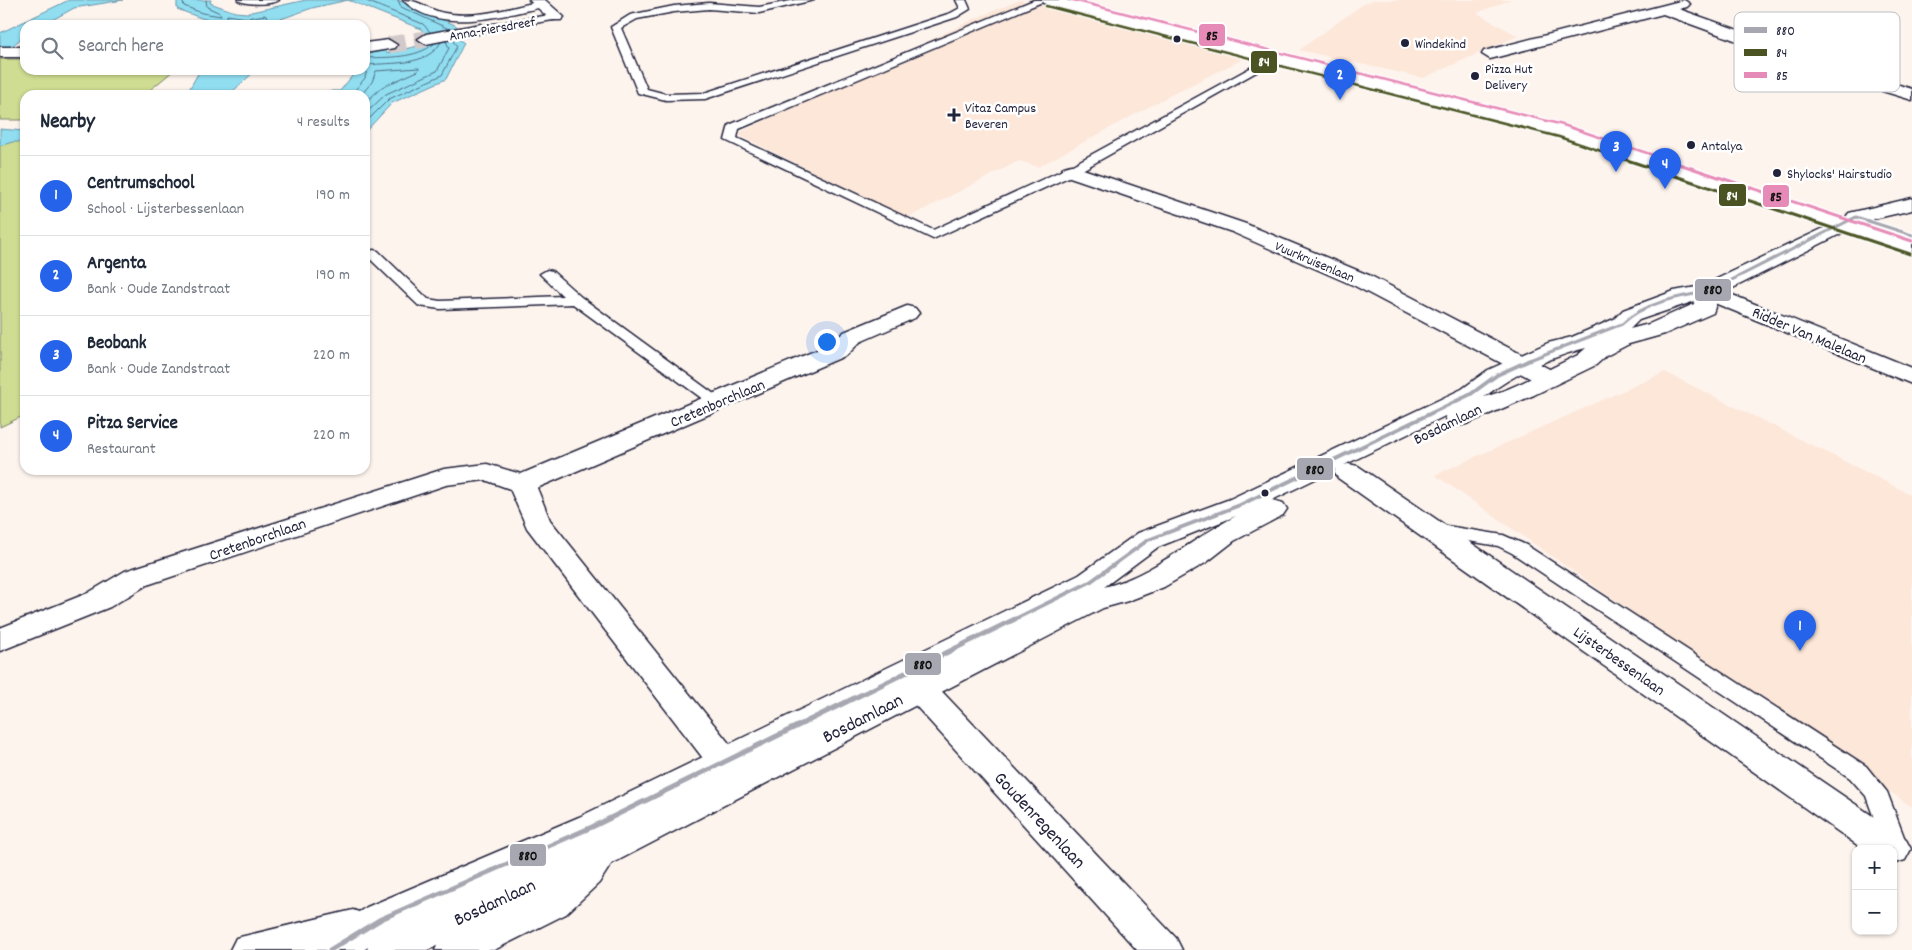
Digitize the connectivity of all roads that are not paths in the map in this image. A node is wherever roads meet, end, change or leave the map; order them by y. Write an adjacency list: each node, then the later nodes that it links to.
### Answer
1 (243, 0): 2 (lane)
2 (274, 0)
3 (408, 0): 8 (lane)
4 (809, 0): 5 (lane)
5 (961, 0)
6 (1042, 0): 20 (lane)
7 (1048, 0): 19 (street)
8 (539, 2): 10 (street)
9 (1679, 3): 11 (street); 18 (street)
10 (556, 17): 12 (lane, Anna-Piersdreef)
11 (1734, 27)
12 (481, 29): 13 (street, Anna-Piersdreef)
13 (427, 39)
14 (389, 45): 15 (street)
15 (370, 47)
16 (0, 52): 17 (street)
17 (20, 52)
18 (1490, 54)
19 (1276, 58): 20 (lane); 22 (street)
20 (1071, 171): 30 (street, Vuurkruisenlaan)
21 (1912, 204): 22 (street, Bosdamlaan)
22 (1850, 221): 23 (street); 24 (street); 27 (street, Bosdamlaan)
23 (1912, 236)
24 (1912, 248)
25 (373, 254): 28 (lane)
26 (546, 274): 28 (lane)
27 (1708, 292): 30 (street, Bosdamlaan); 31 (street, Ridder Van Malelaan); 32 (street, Bosdamlaan)
28 (576, 300): 33 (lane)
29 (907, 313): 33 (street, Cretenborchlaan)
30 (1522, 365): 32 (street, Vuurkruisenlaan); 37 (street, Bosdamlaan)
31 (1912, 377)
32 (1548, 378): 34 (street, Bosdamlaan)
33 (717, 402): 35 (street, Cretenborchlaan)
34 (1348, 472): 36 (street, Lijsterbessenlaan); 38 (street, Bosdamlaan)
35 (522, 484): 39 (street, Cretenborchlaan); 41 (street)
36 (1433, 530): 43 (street, Lijsterbessenlaan); 43 (lane)
37 (1148, 540): 38 (street); 41 (street, Bosdamlaan)
38 (1182, 565): 40 (street, Bosdamlaan)
39 (0, 640)
40 (919, 688): 42 (street, Bosdamlaan); 48 (street, Goudenregenlaan)
41 (724, 761): 44 (street, Bosdamlaan)
42 (600, 852): 44 (street, Bosdamlaan); 47 (street, Bosdamlaan)
43 (1899, 853)
44 (384, 935): 45 (street, Bosdamlaan); 46 (street, Bosdamlaan)
45 (250, 950)
46 (330, 950)
47 (455, 950)
48 (1162, 950)

